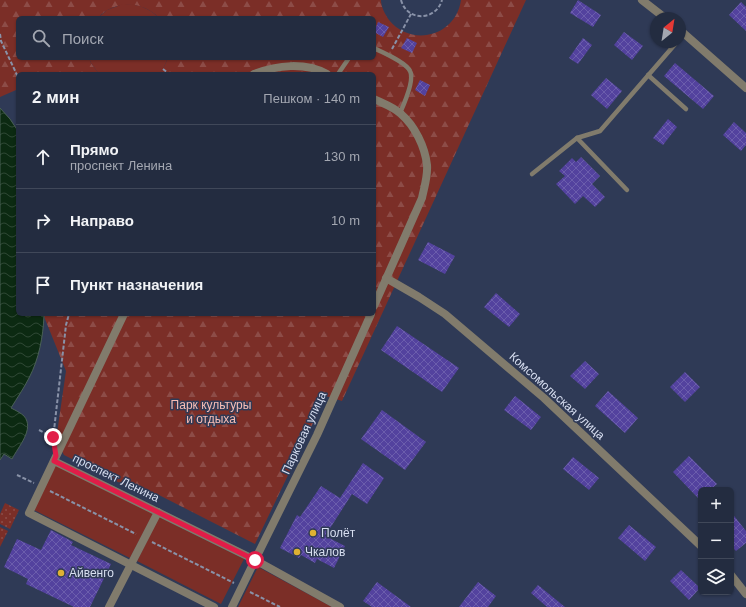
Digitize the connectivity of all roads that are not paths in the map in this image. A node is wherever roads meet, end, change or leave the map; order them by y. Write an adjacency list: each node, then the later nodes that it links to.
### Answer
1 (642, 0): 2 (street)
2 (657, 12)
3 (686, 37): 11 (street)
4 (672, 48): 10 (lane)
5 (376, 49): 14 (lane)
6 (348, 60): 9 (lane)
7 (258, 72): 8 (street)
8 (324, 72)
9 (339, 72)
10 (648, 75): 13 (lane); 15 (lane)
11 (746, 88)
12 (376, 100): 14 (street)
13 (686, 109)
14 (400, 113): 18 (street)
15 (577, 138): 16 (lane); 17 (lane)
16 (532, 174)
17 (627, 190)
18 (386, 278): 19 (street); 24 (street, Комсомольская улица)
19 (376, 301)
20 (123, 316): 22 (street)
21 (369, 316): 25 (street, Парковая улица)
22 (55, 459): 23 (street, проспект Ленина); 26 (street, проспект Ленина)
23 (158, 512): 25 (street, проспект Ленина); 26 (street)
24 (698, 543)
25 (255, 560): 31 (street, Парковая улица); 32 (street, проспект Ленина)
26 (131, 564): 29 (street); 30 (street, проспект Ленина)
27 (734, 579): 28 (street)
28 (746, 594)
29 (109, 607)
30 (214, 607)
31 (232, 607)
32 (340, 607)

